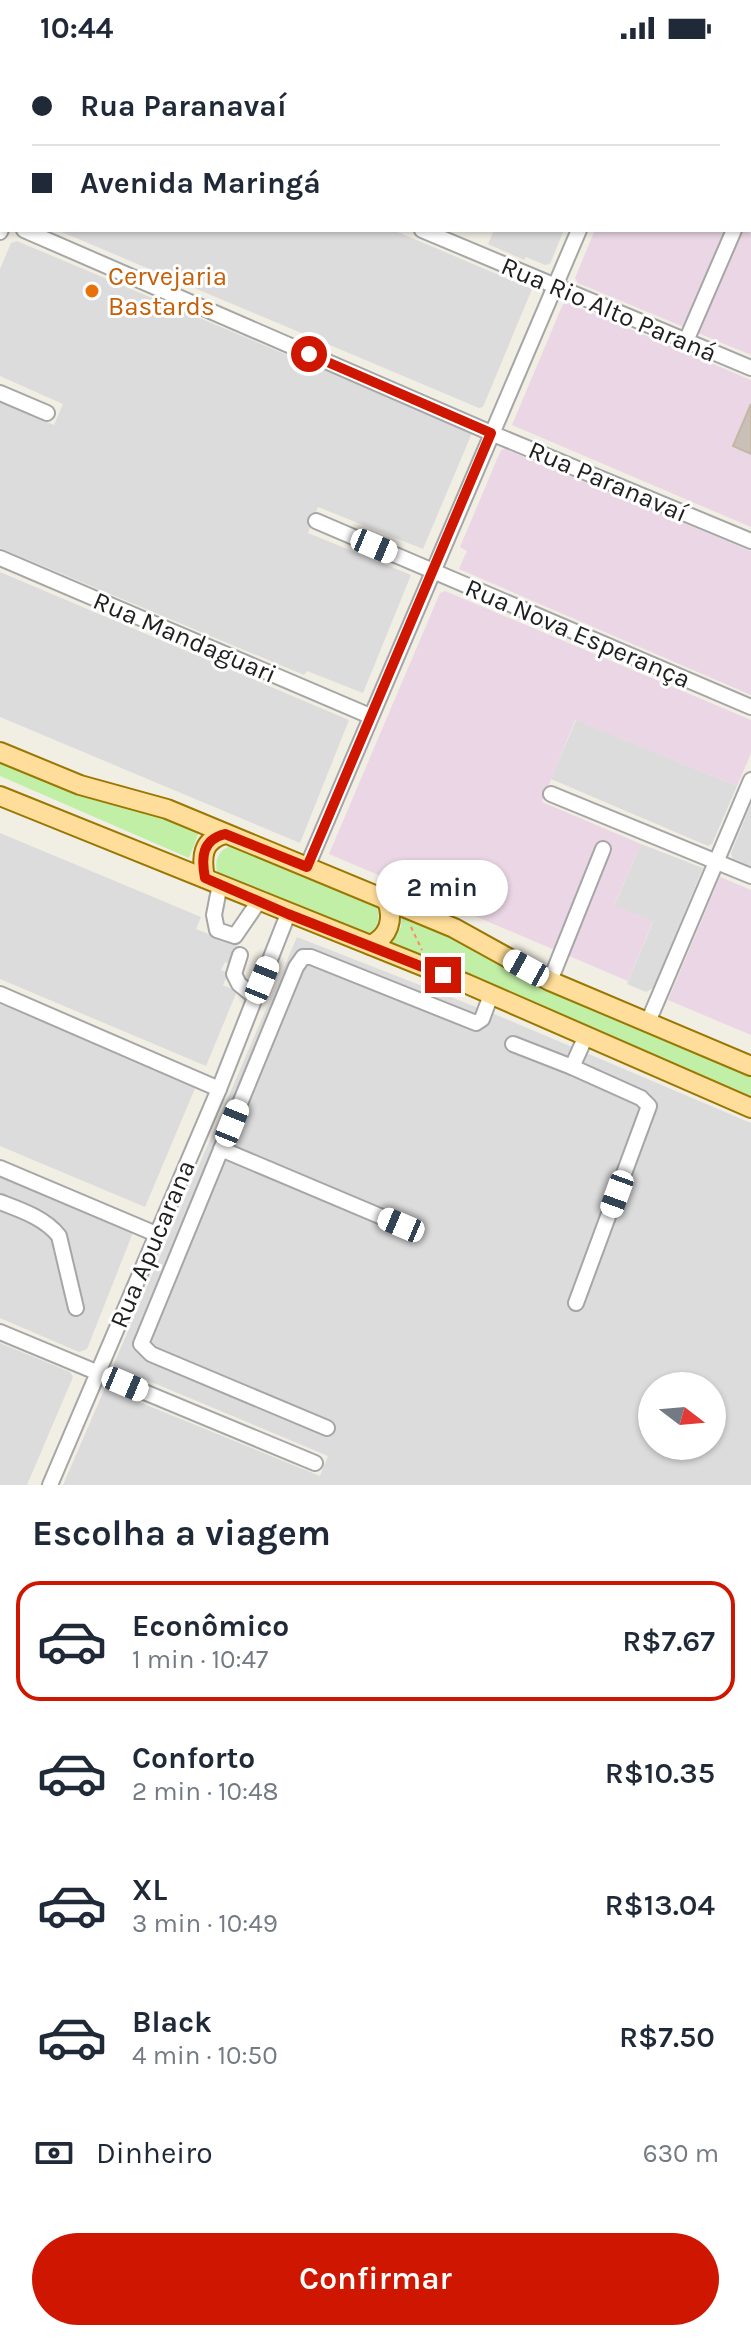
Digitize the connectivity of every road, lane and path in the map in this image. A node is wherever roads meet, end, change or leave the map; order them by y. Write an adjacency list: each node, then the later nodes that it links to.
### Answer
1 (29, 232): 10 (street, Rua Paranavaí)
2 (427, 232): 5 (street, Rua Rio Alto Paraná)
3 (578, 232): 5 (street)
4 (733, 232): 6 (street)
5 (555, 287): 6 (street, Rua Rio Alto Paraná); 10 (street)
6 (686, 341): 7 (street, Rua Rio Alto Paraná)
7 (751, 368)
8 (0, 393): 9 (street)
9 (47, 413)
10 (491, 433): 12 (street, Rua Paranavaí); 14 (street)
11 (316, 521): 14 (street, Rua Nova Esperança)
12 (751, 541)
13 (0, 558): 16 (street, Rua Mandaguari)
14 (432, 571): 15 (street, Rua Nova Esperança); 16 (street)
15 (751, 707)
16 (370, 716): 24 (street)
17 (0, 752): 21 (main road)
18 (751, 780): 23 (street)
19 (551, 794): 23 (street)
20 (0, 796): 26 (main road)
21 (225, 834): 24 (main road); 26 (main road)
22 (603, 849): 34 (street)
23 (716, 861): 25 (street); 38 (street)
24 (307, 867): 28 (main road)
25 (751, 876)
26 (212, 881): 27 (main road); 30 (street)
27 (259, 901): 29 (main road); 30 (street)
28 (387, 901): 31 (main road); 34 (main road)
29 (288, 914): 31 (main road); 33 (street, Rua Apucarana)
30 (235, 936): 32 (street)
31 (371, 945): 36 (main road)
32 (240, 955): 33 (street); 37 (street)
33 (268, 963): 37 (street, Rua Apucarana)
34 (550, 981): 38 (main road)
35 (0, 994): 43 (street)
36 (491, 995): 39 (main road); 45 (street)
37 (255, 997): 43 (street, Rua Apucarana)
38 (648, 1022): 41 (main road)
39 (586, 1036): 42 (street); 44 (main road)
40 (513, 1044): 42 (street)
41 (751, 1066)
42 (572, 1067): 50 (street)
43 (219, 1089): 49 (street, Rua Apucarana)
44 (751, 1108)
45 (221, 1149): 48 (street); 54 (street)
46 (0, 1168): 49 (street)
47 (0, 1202): 51 (street)
48 (401, 1225)
49 (156, 1234): 53 (street, Rua Apucarana)
50 (576, 1303)
51 (76, 1308)
52 (0, 1332): 53 (street)
53 (98, 1373): 55 (street); 56 (street, Rua Apucarana)
54 (327, 1428)
55 (315, 1463)
56 (50, 1485)

